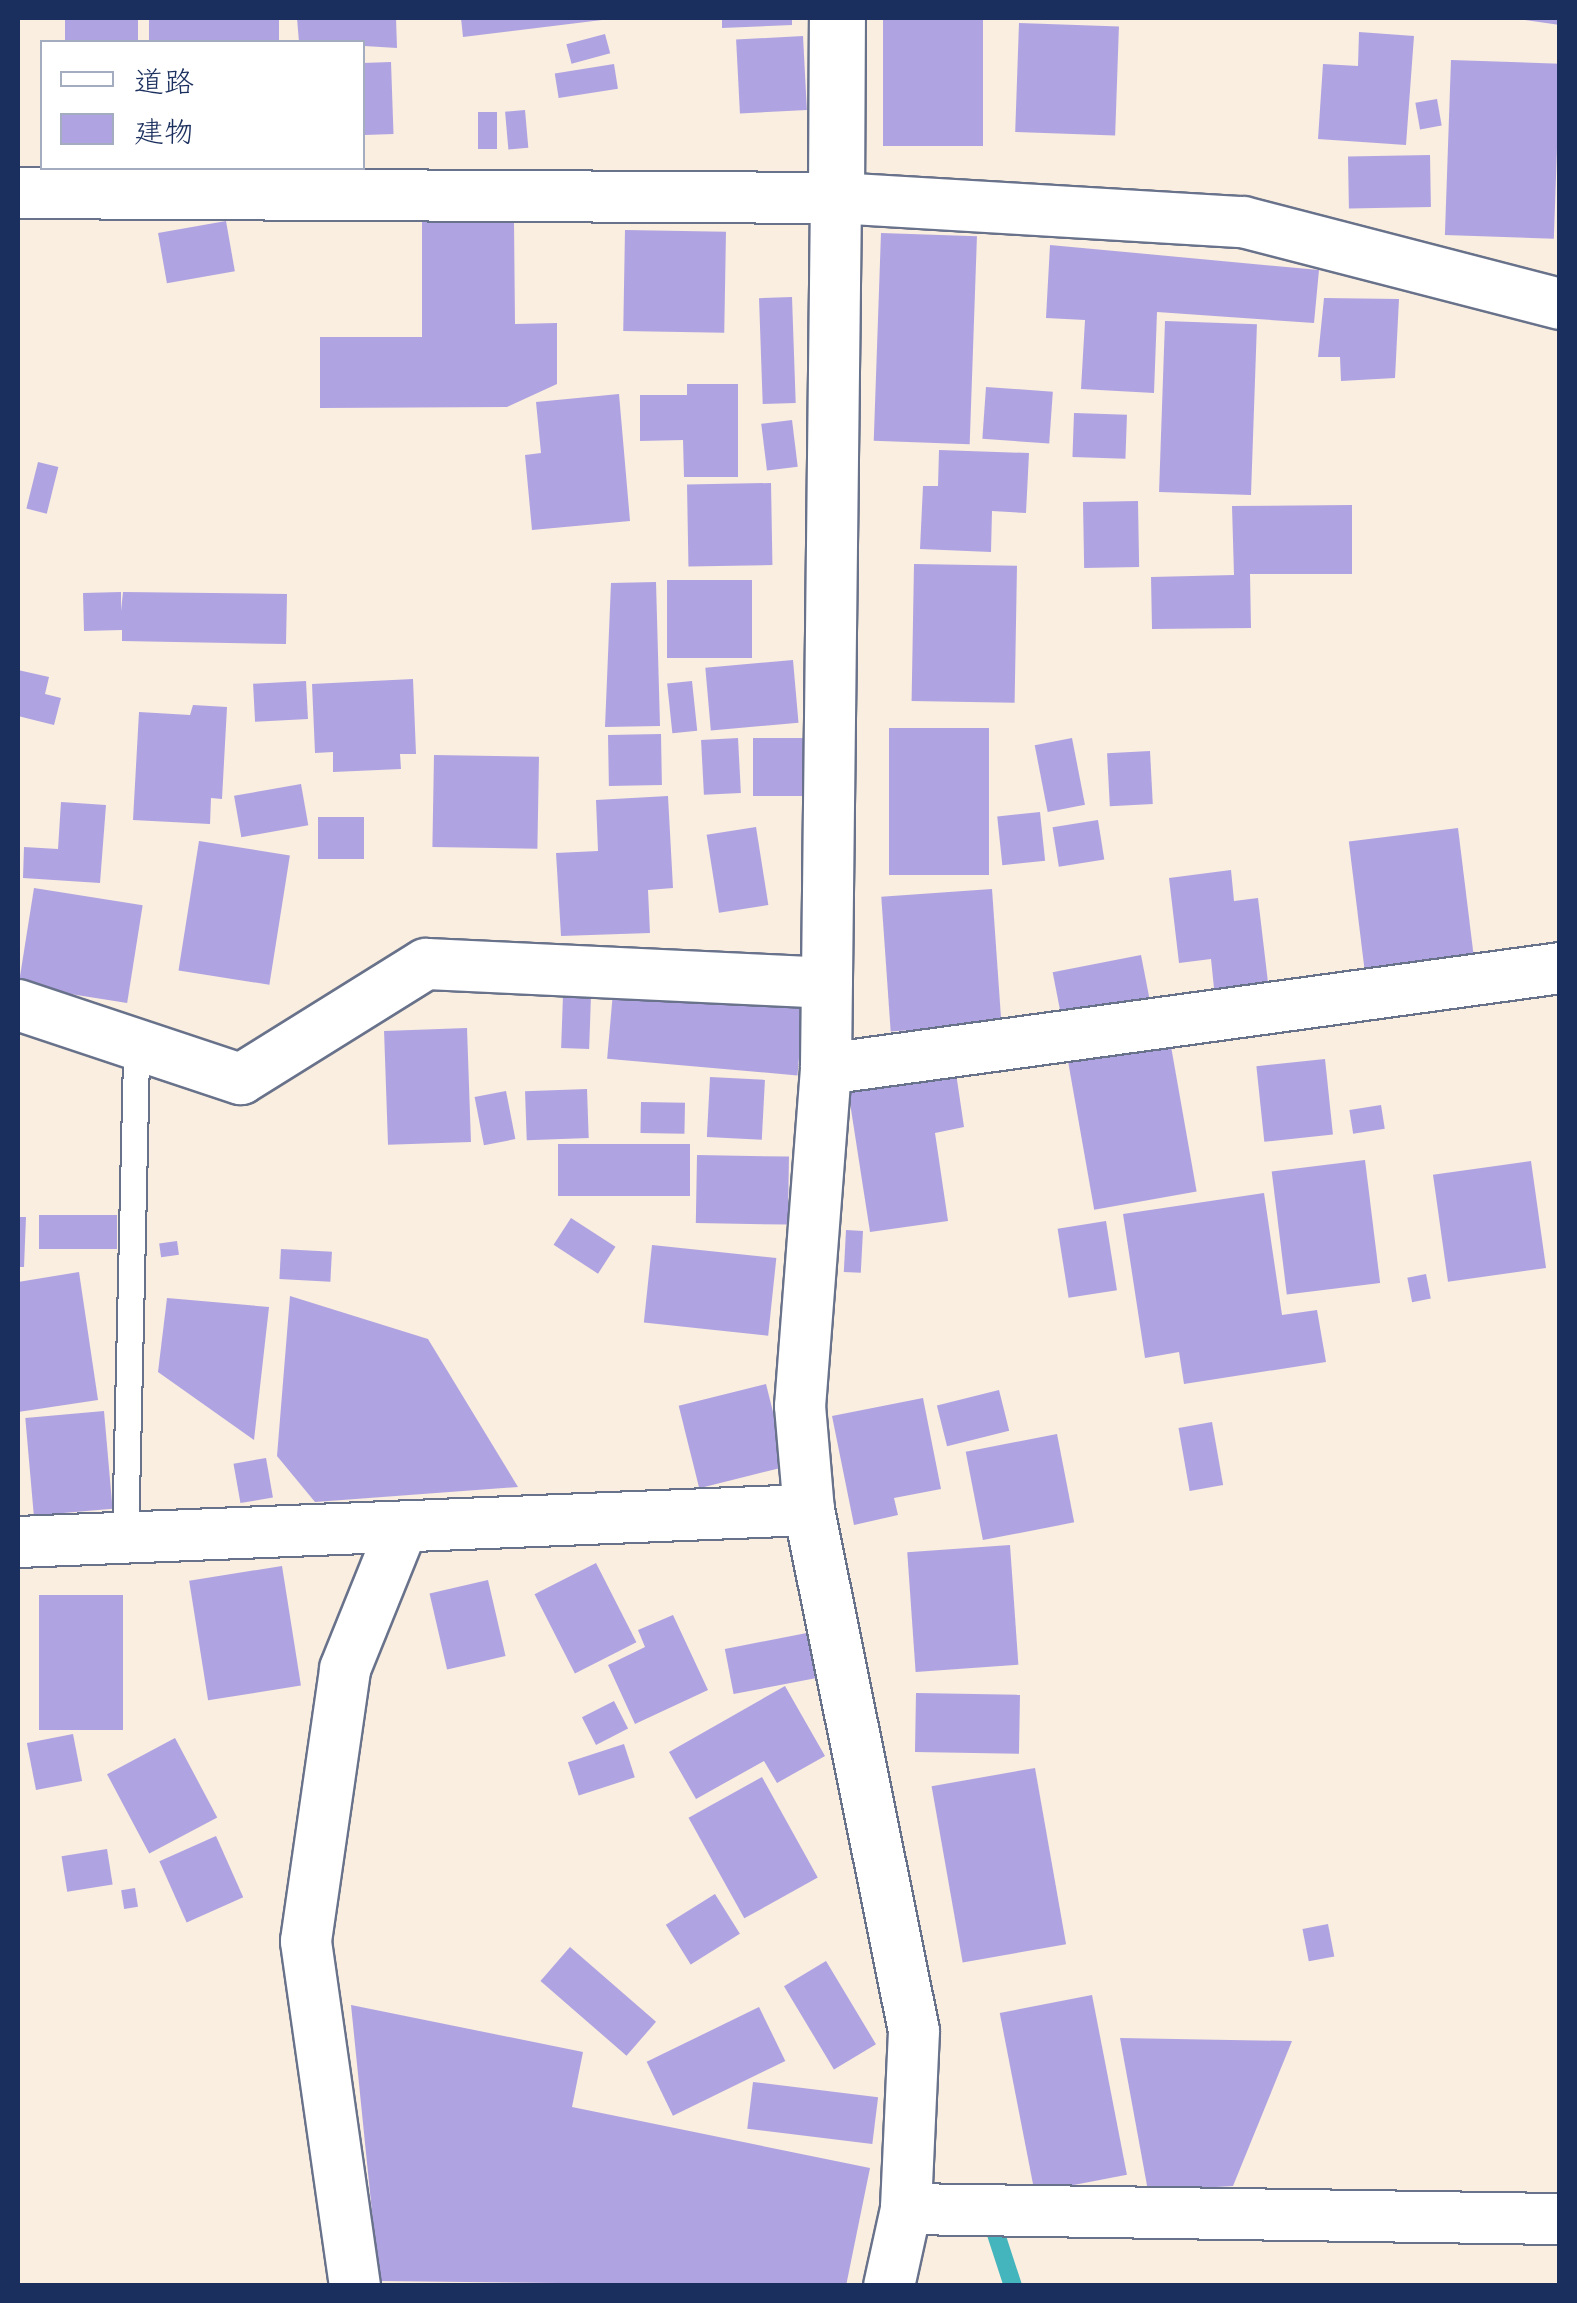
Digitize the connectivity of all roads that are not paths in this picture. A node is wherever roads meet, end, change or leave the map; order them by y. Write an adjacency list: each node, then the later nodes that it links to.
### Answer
1 (836, 18): 3 (street)
2 (18, 194): 3 (street)
3 (836, 198): 4 (street); 6 (street)
4 (1560, 304)
5 (1560, 968): 9 (street)
6 (826, 983): 8 (street); 9 (street)
7 (18, 1005): 8 (street)
8 (136, 1044): 12 (lane)
9 (826, 1069): 10 (street)
10 (809, 1510): 11 (street); 14 (street)
11 (402, 1528): 12 (street); 16 (street)
12 (125, 1541): 13 (street)
13 (18, 1542)
14 (906, 2209): 15 (street); 17 (street)
15 (1560, 2219)
16 (355, 2286)
17 (889, 2286)

